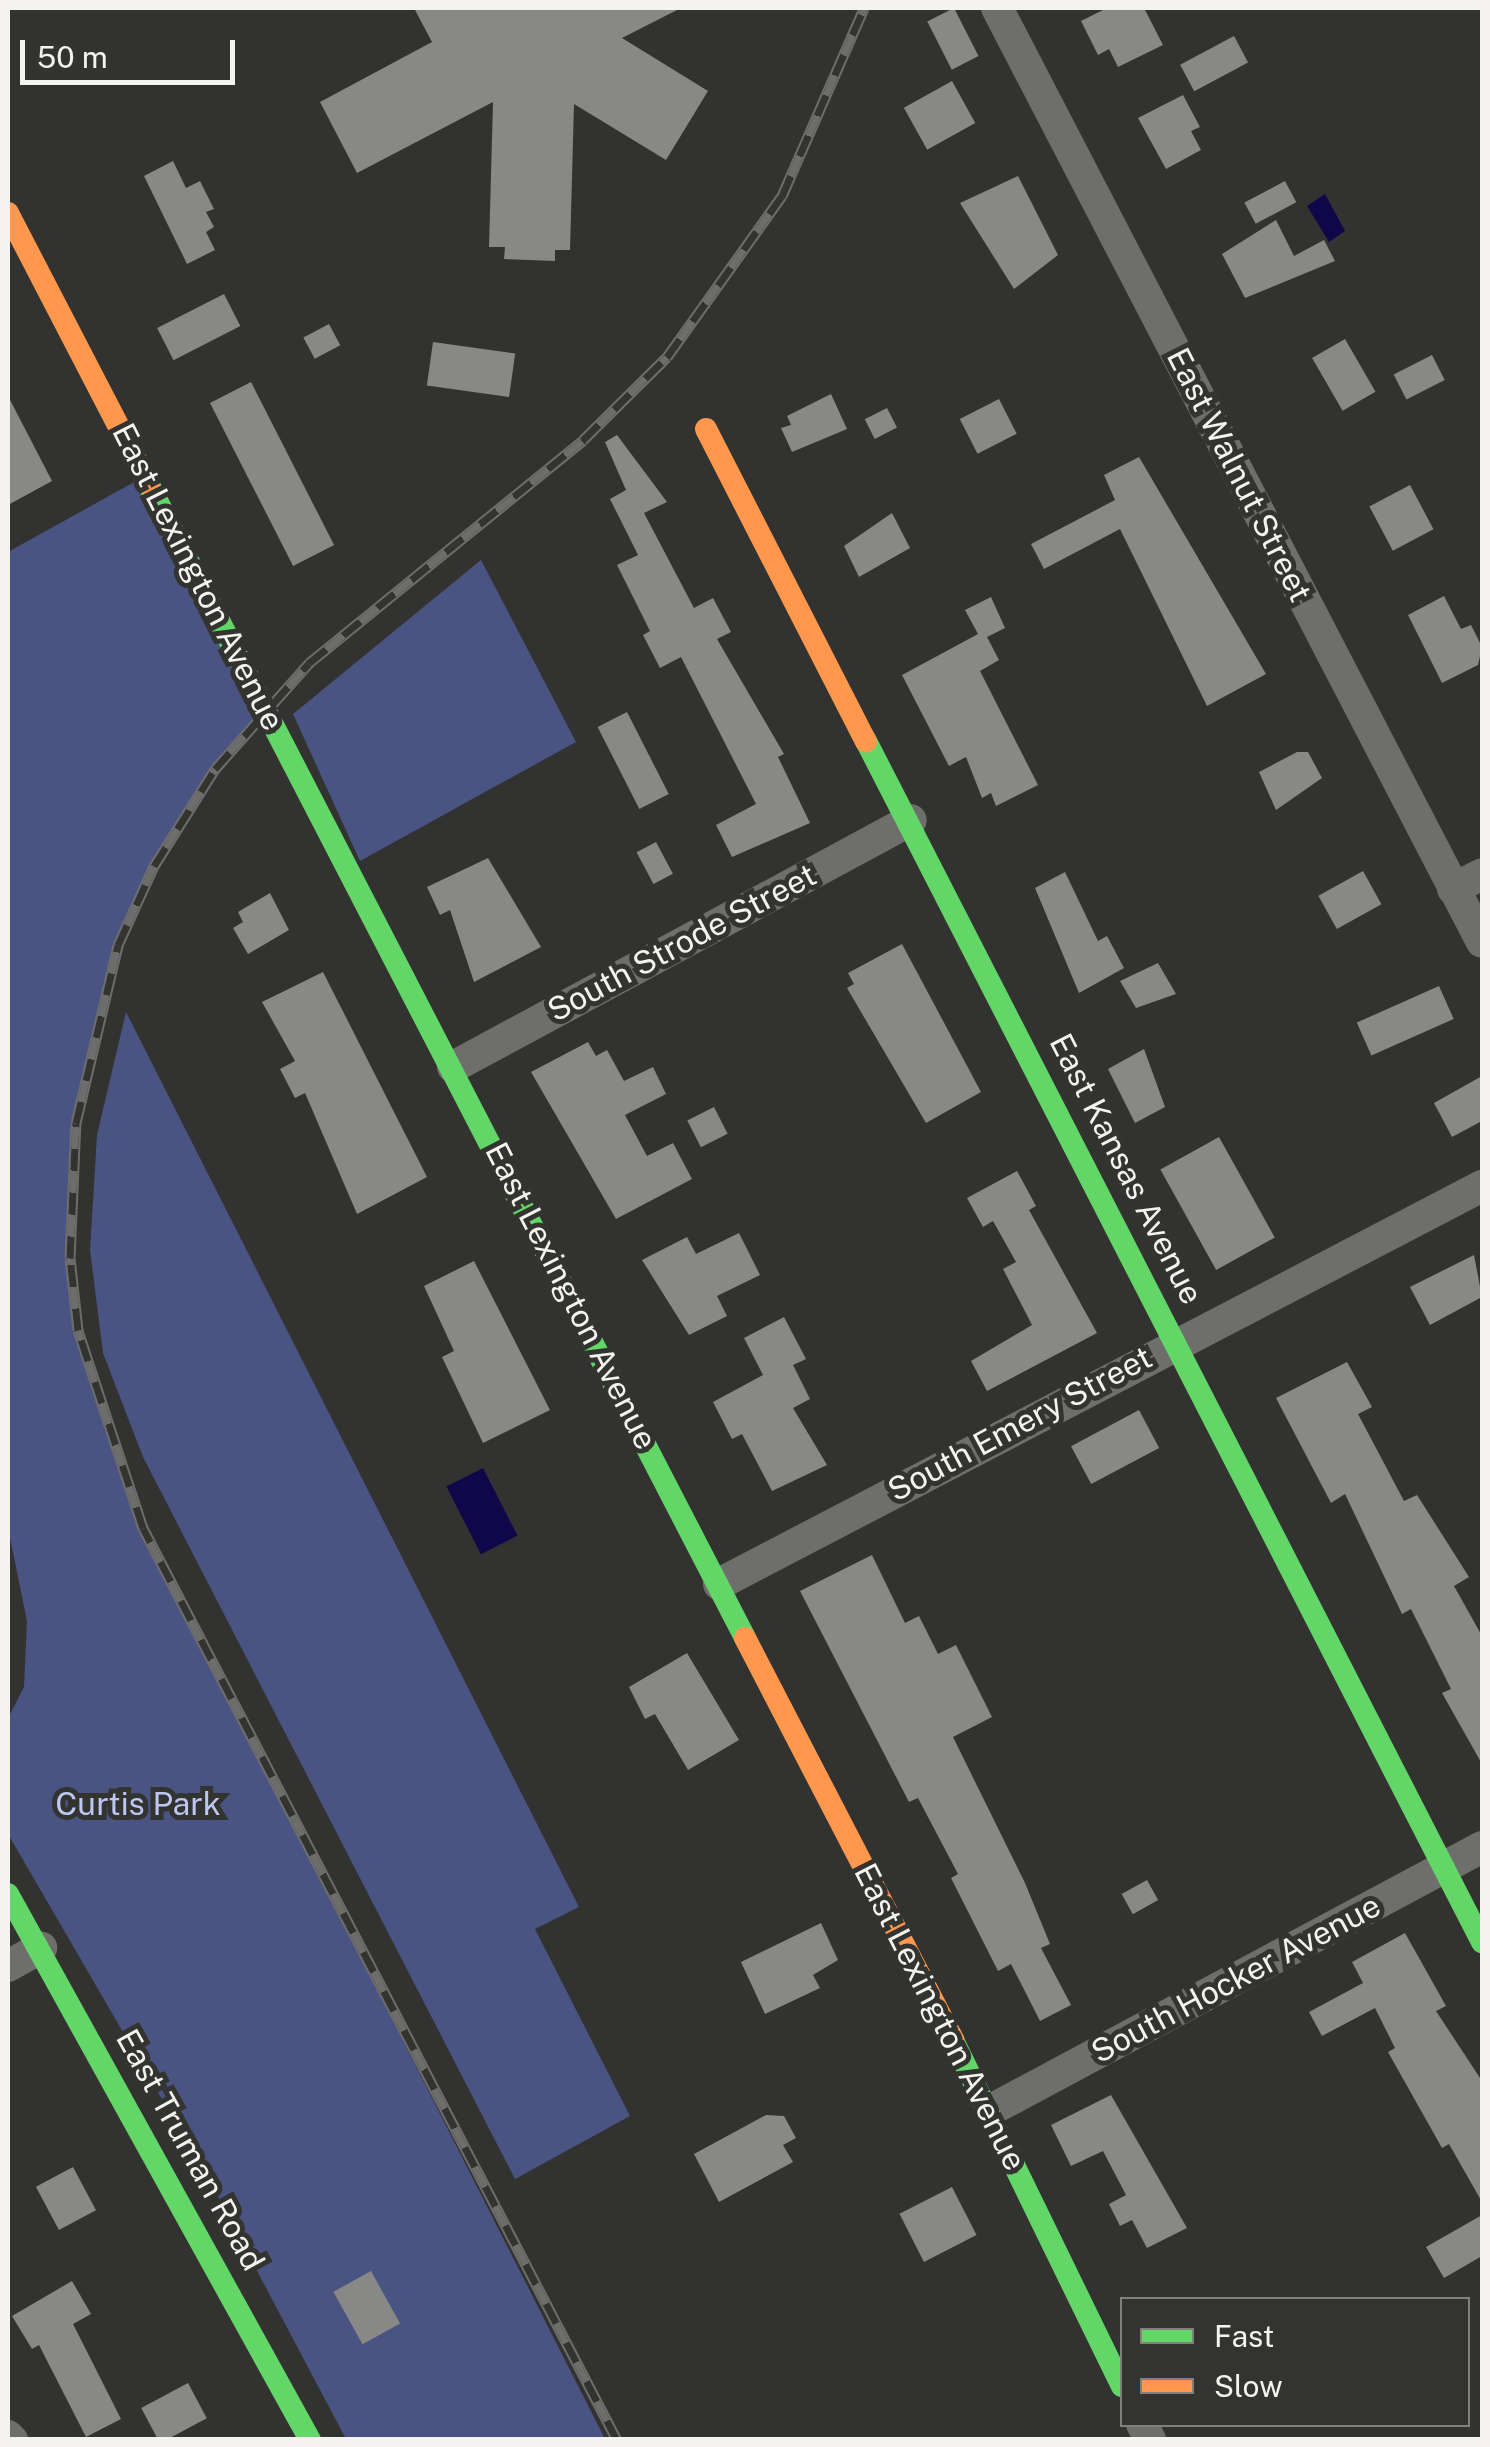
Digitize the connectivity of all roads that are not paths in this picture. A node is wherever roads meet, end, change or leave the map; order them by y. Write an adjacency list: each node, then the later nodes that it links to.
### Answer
1 (997, 8): 6 (street, East Walnut Street)
2 (8, 213): 8 (street, East Lexington Avenue)
3 (706, 428): 4 (street, East Kansas Avenue)
4 (911, 820): 8 (street, South Strode Street); 10 (street, East Kansas Avenue)
5 (1482, 874): 6 (street)
6 (1453, 889): 7 (street, East Walnut Street)
7 (1482, 942)
8 (452, 1067): 11 (street, East Lexington Avenue)
9 (1482, 1186): 10 (street, South Emery Street)
10 (1176, 1340): 11 (street, South Emery Street); 13 (street, East Kansas Avenue)
11 (719, 1584): 18 (street, East Lexington Avenue)
12 (1482, 1847): 13 (street, South Hocker Avenue)
13 (1444, 1868): 15 (street, East Kansas Avenue); 18 (street, South Hocker Avenue)
14 (8, 1894): 16 (street, East Truman Road)
15 (1482, 1942)
16 (41, 1948): 17 (street); 20 (street, East Truman Road)
17 (8, 1966)
18 (989, 2111): 19 (street, East Lexington Avenue)
19 (1120, 2382)
20 (310, 2440)

